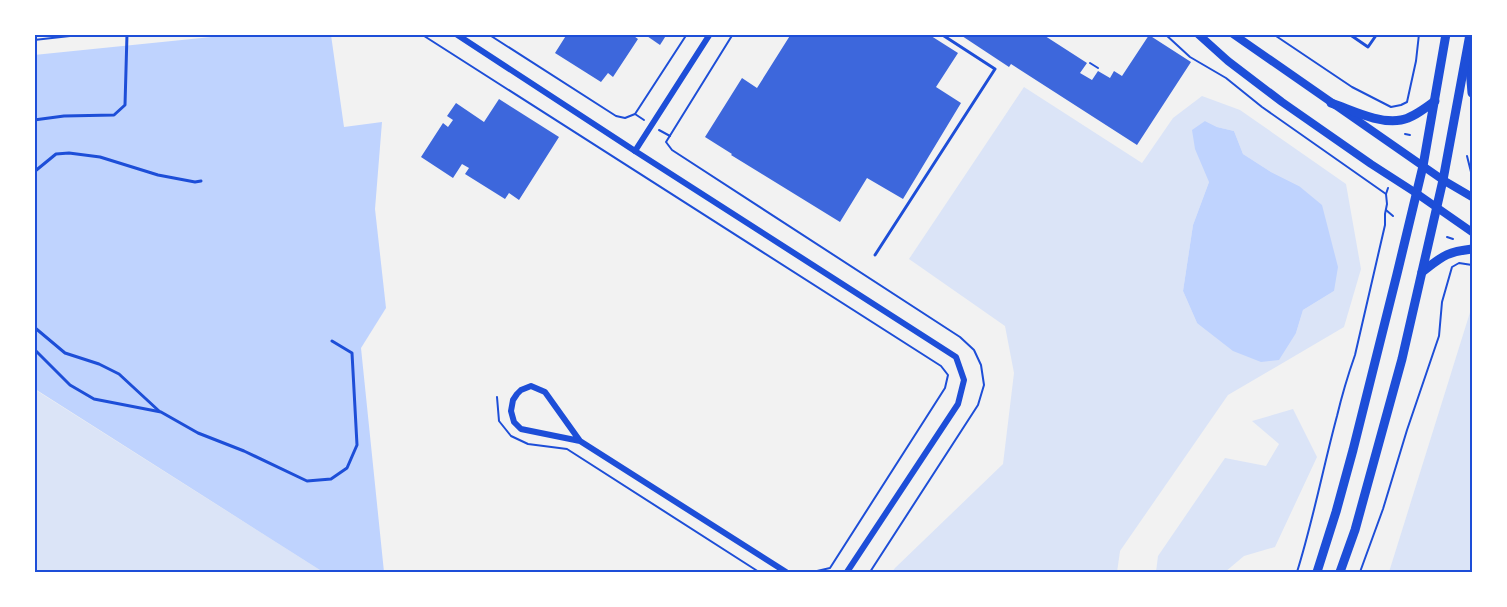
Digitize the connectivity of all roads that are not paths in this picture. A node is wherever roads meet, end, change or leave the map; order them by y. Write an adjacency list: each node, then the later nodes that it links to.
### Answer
1 (127, 34): 14 (lane)
2 (456, 34): 15 (street)
3 (710, 34): 15 (street)
4 (941, 34): 25 (lane)
5 (1198, 34): 20 (street)
6 (1233, 34): 13 (street)
7 (1349, 34): 8 (lane)
8 (1377, 34)
9 (1446, 34): 12 (main road)
10 (1469, 40): 11 (main road); 18 (main road)
11 (1473, 93)
12 (1435, 101): 13 (main road); 16 (main road)
13 (1331, 103): 16 (street)
14 (34, 120)
15 (635, 152): 33 (street)
16 (1423, 166): 18 (street); 20 (main road)
17 (34, 172): 19 (lane)
18 (1443, 180): 21 (street); 22 (main road)
19 (201, 181)
20 (1416, 193): 22 (street); 34 (main road)
21 (1473, 197)
22 (1437, 207): 23 (street); 26 (main road)
23 (1473, 232)
24 (1473, 249): 26 (main road)
25 (875, 255)
26 (1422, 272): 35 (main road)
27 (34, 327): 30 (lane)
28 (332, 341): 30 (lane)
29 (34, 349): 30 (lane)
30 (160, 412)
31 (580, 441): 31 (street); 32 (street)
32 (786, 573)
33 (847, 573)
34 (1317, 573)
35 (1340, 573)

